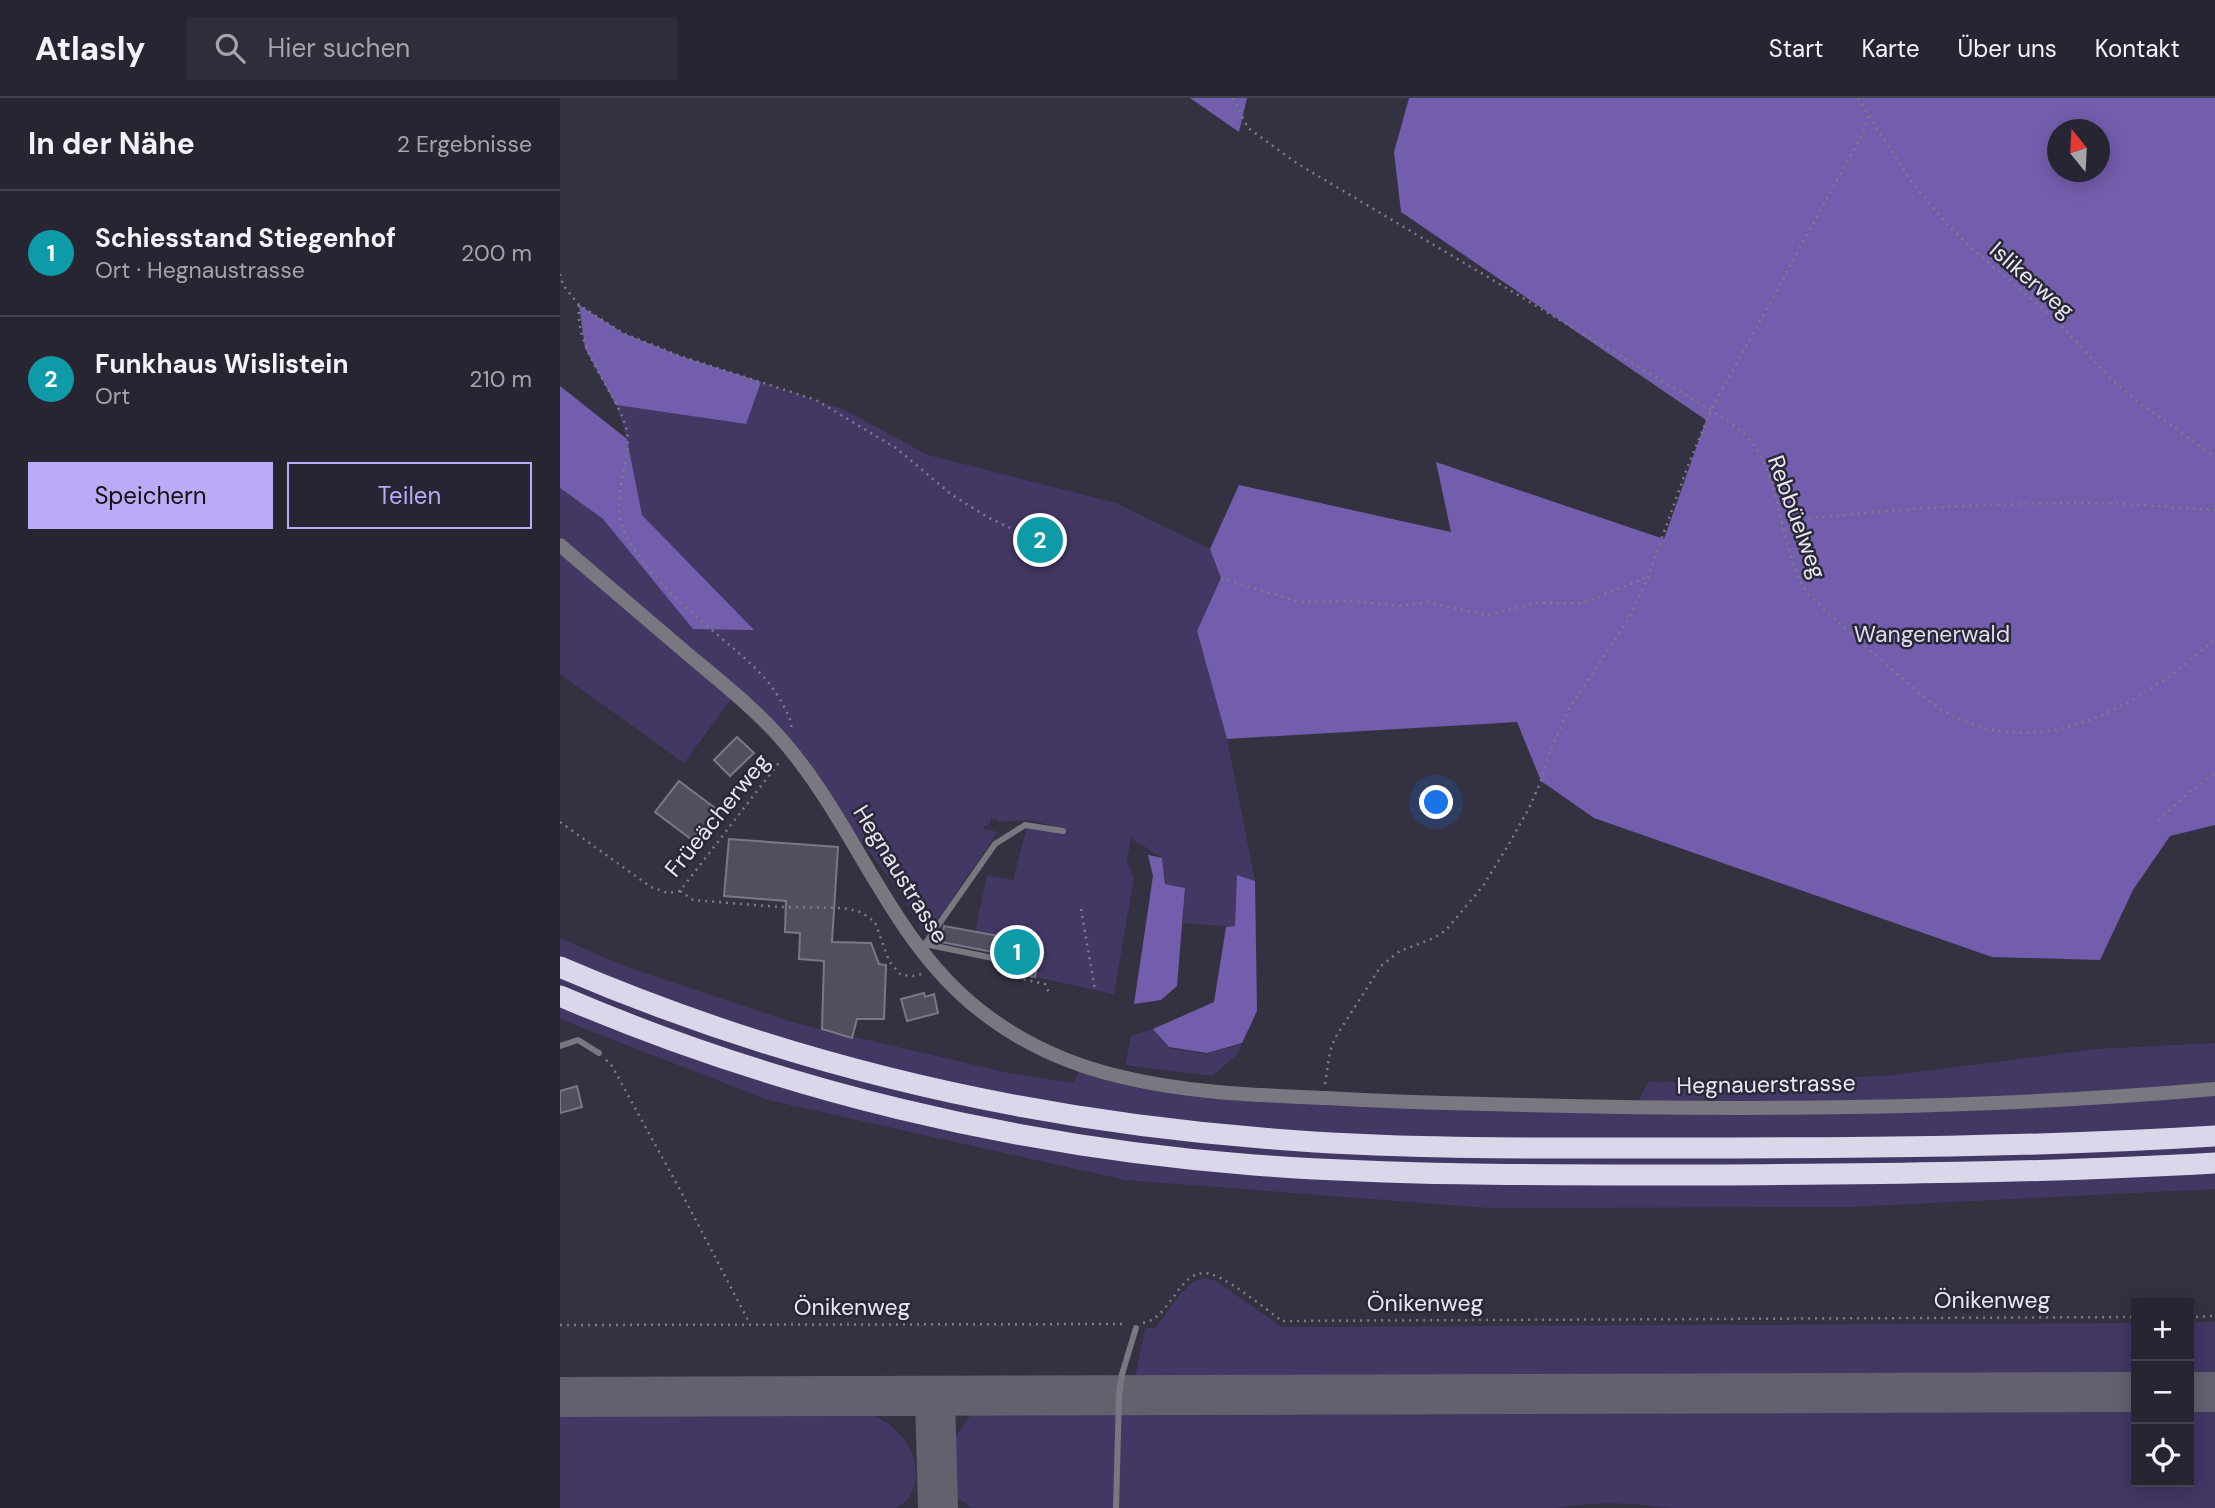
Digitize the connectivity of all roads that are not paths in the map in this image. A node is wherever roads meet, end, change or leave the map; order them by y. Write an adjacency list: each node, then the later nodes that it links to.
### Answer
1 (560, 545): 3 (street, Hegnaustrasse)
2 (1063, 831): 3 (lane)
3 (922, 946): 4 (lane); 10 (street, Hegnaustrasse)
4 (1012, 962)
5 (560, 967): 11 (highway)
6 (560, 996): 12 (highway)
7 (560, 1046): 8 (lane)
8 (599, 1053)
9 (2215, 1089): 10 (street, Hegnauerstrasse)
10 (1320, 1098)
11 (2215, 1136)
12 (2215, 1163)
13 (1134, 1325): 14 (lane)
14 (1116, 1508)

